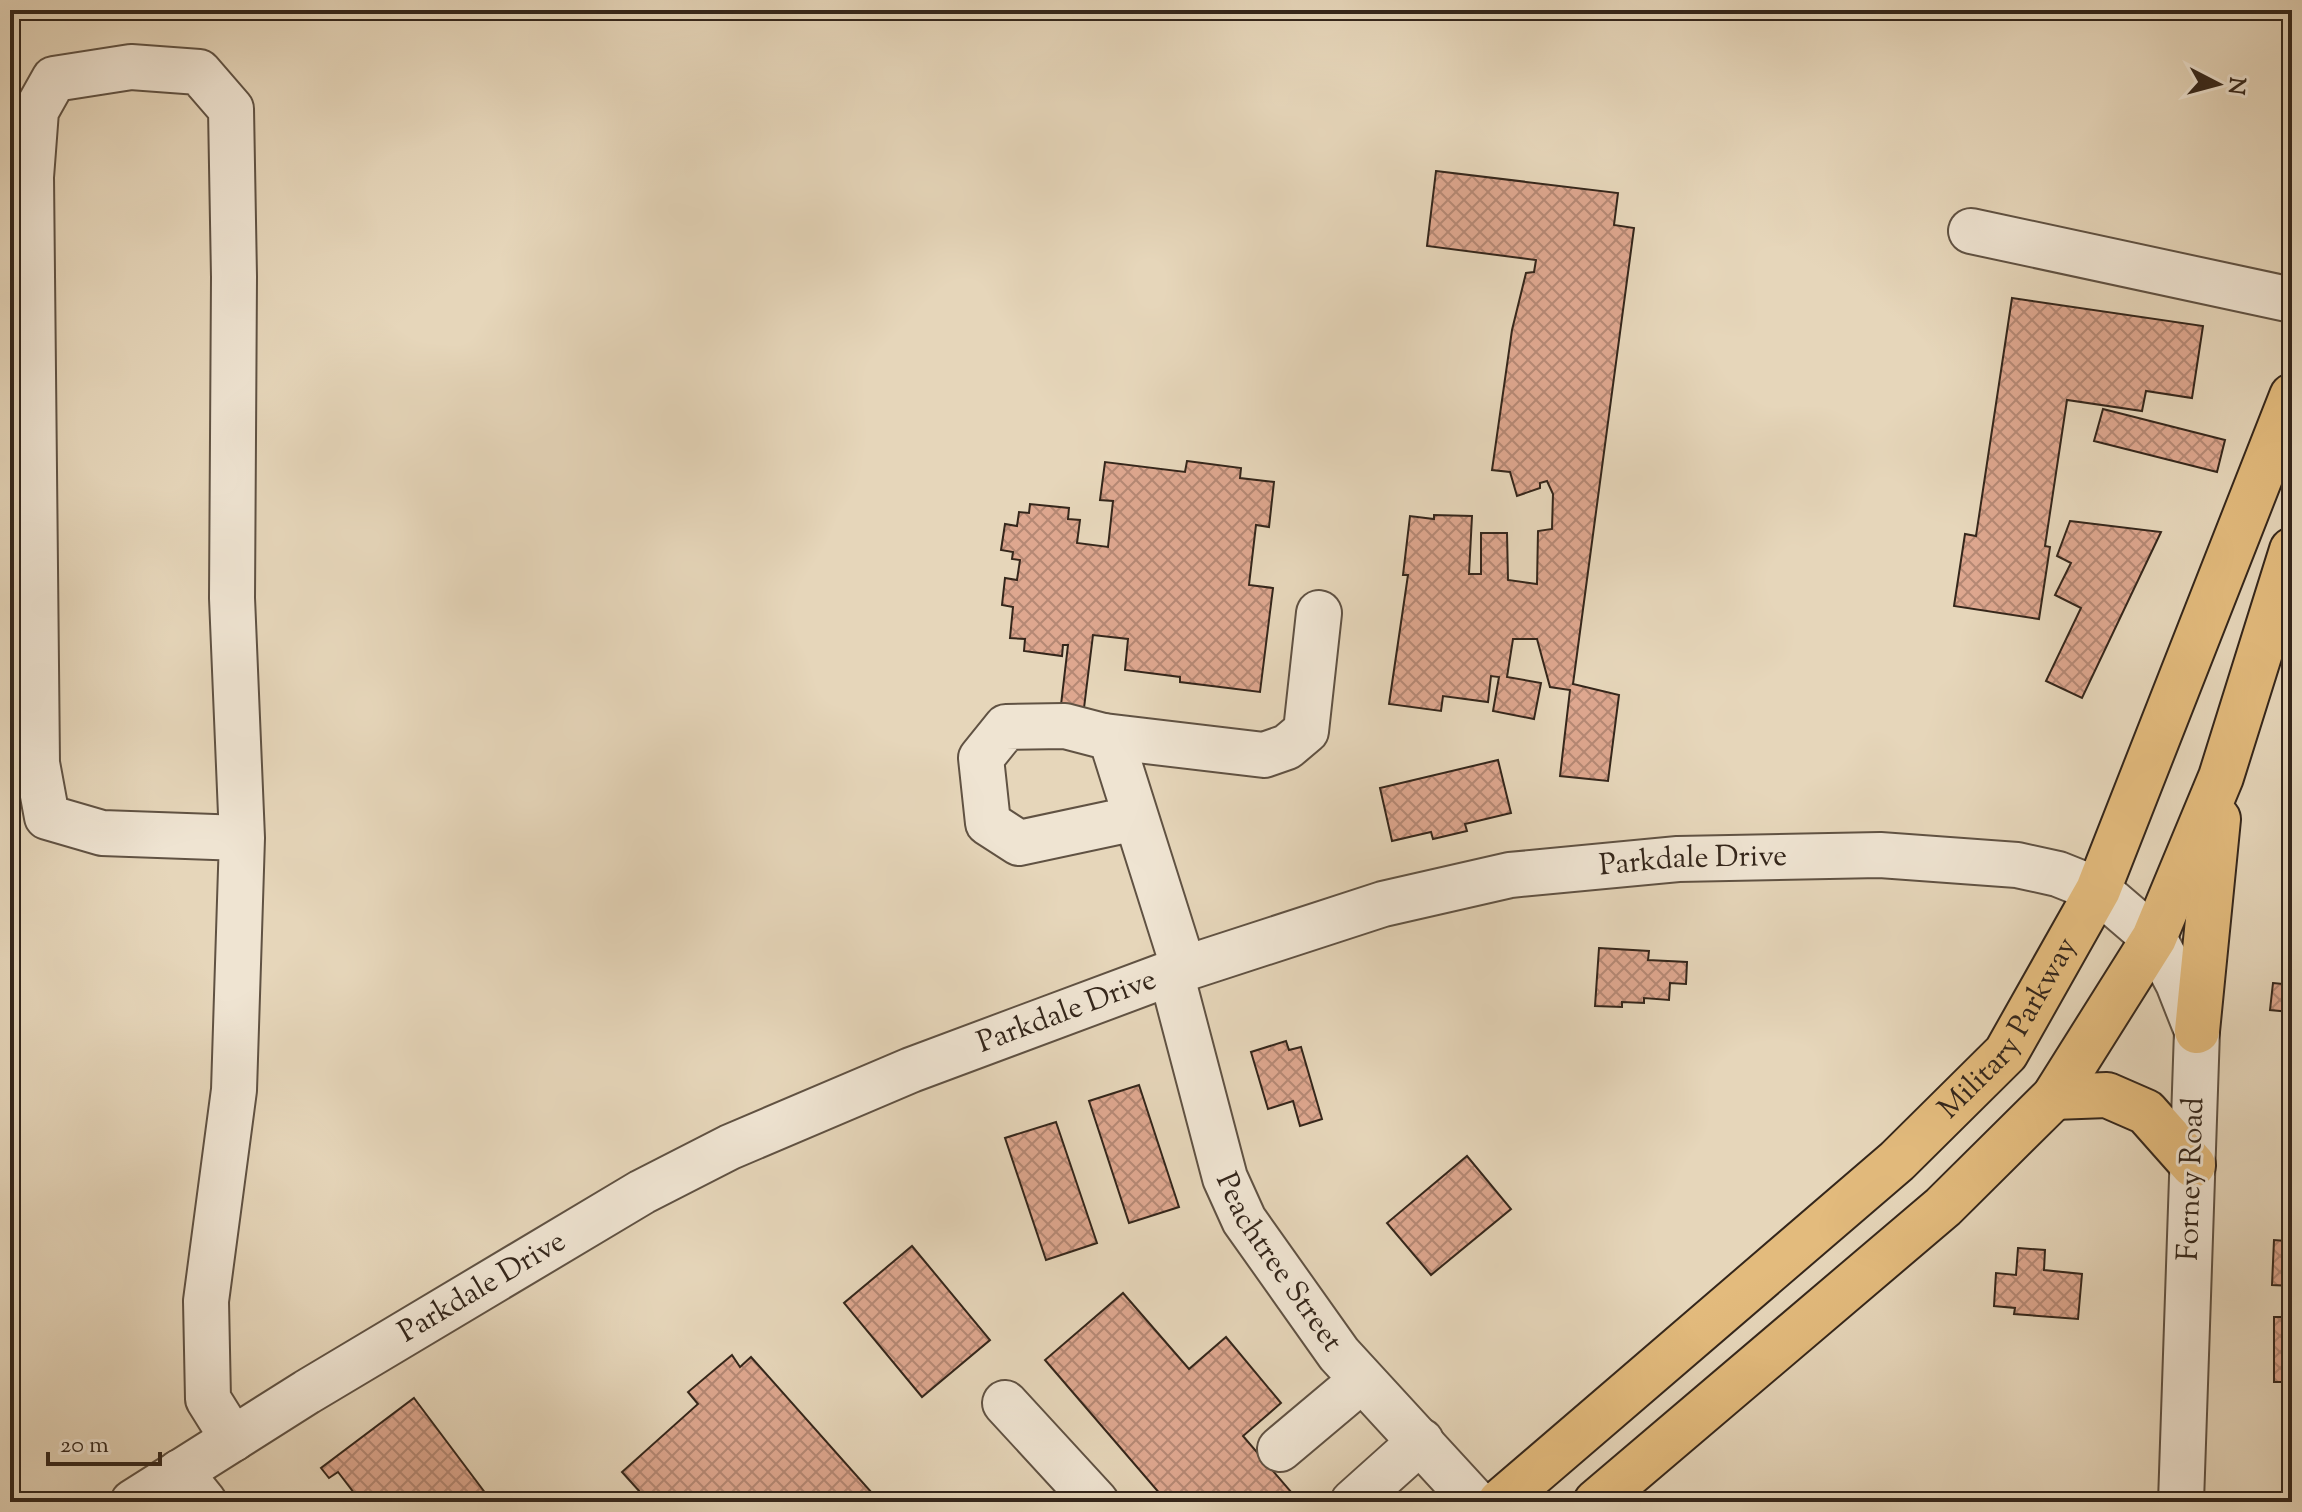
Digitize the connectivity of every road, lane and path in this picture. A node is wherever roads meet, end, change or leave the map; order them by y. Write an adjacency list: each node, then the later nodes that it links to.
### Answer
1 (1971, 231): 2 (street)
2 (2292, 300)
3 (2292, 396): 6 (main road, Military Parkway)
4 (2292, 550): 7 (main road)
5 (1319, 613): 8 (street)
6 (2203, 625): 7 (main road); 12 (main road, Military Parkway)
7 (2260, 651): 9 (main road)
8 (1104, 736): 10 (street, Peachtree Street); 10 (street)
9 (2221, 777): 13 (main road); 15 (main road)
10 (1136, 818): 14 (street, Peachtree Street)
11 (242, 838): 11 (street); 20 (street)
12 (2098, 890): 13 (street, Forney Road); 14 (street, Parkdale Drive); 28 (main road, Military Parkway)
13 (2154, 938): 15 (street, Forney Road); 16 (main road)
14 (1178, 971): 18 (street, Peachtree Street); 20 (street, Parkdale Drive)
15 (2197, 1031): 17 (street, Forney Road)
16 (2054, 1097): 17 (main road); 29 (main road)
17 (2193, 1165): 30 (street, Forney Road)
18 (1362, 1380): 21 (street, Peachtree Street); 22 (street)
19 (1005, 1403): 25 (street)
20 (233, 1439): 23 (street, Parkdale Drive)
21 (1421, 1441): 26 (street); 27 (street, Peachtree Street)
22 (1280, 1449)
23 (192, 1487): 24 (street, Parkdale Drive)
24 (133, 1502)
25 (1096, 1502)
26 (1353, 1502)
27 (1475, 1502)
28 (1500, 1502)
29 (1596, 1502)
30 (2181, 1502)

